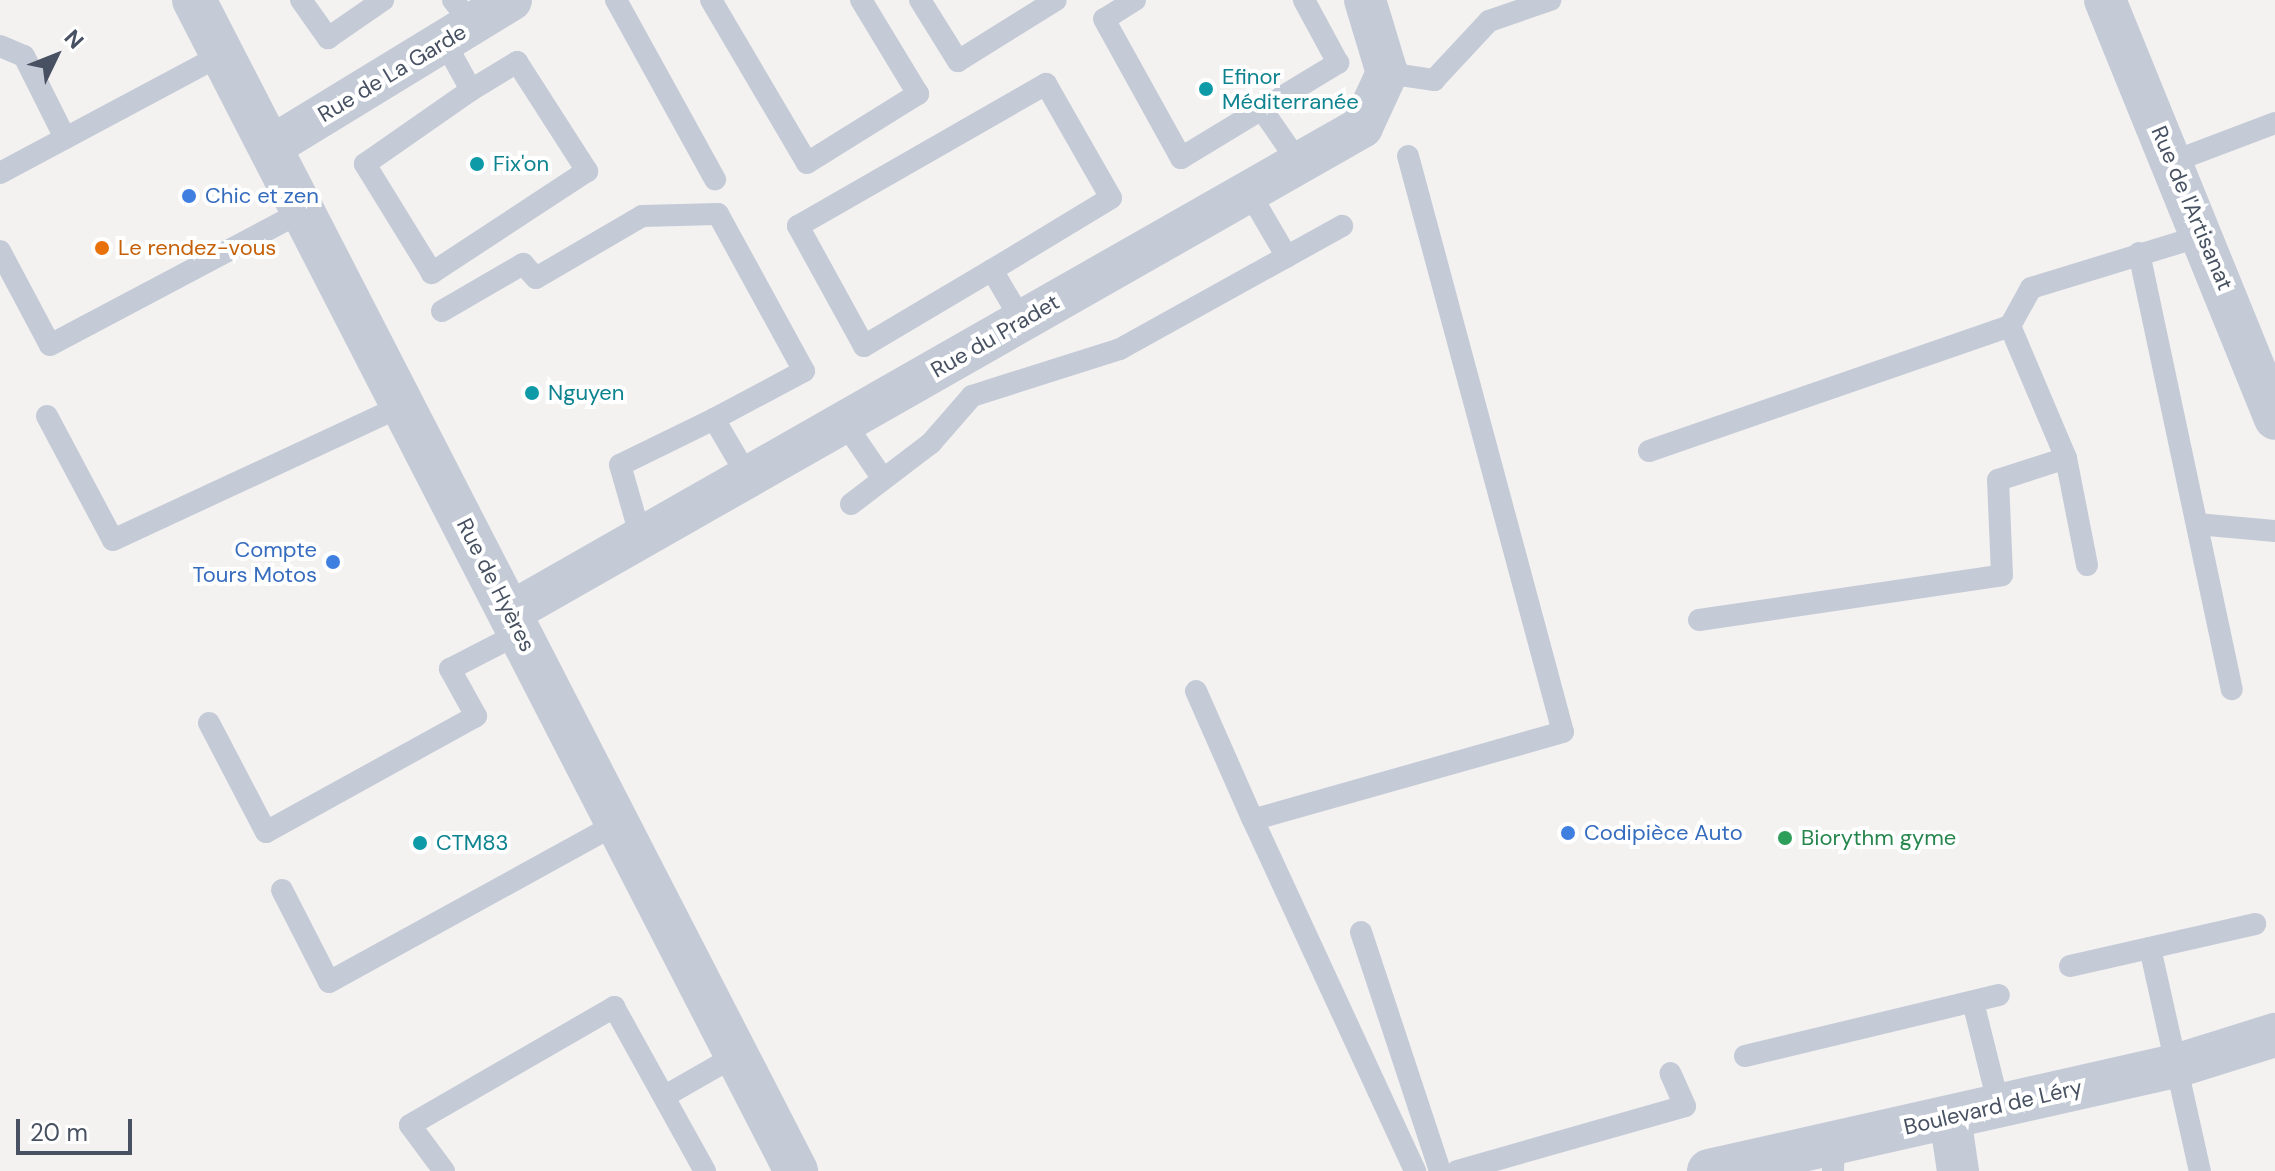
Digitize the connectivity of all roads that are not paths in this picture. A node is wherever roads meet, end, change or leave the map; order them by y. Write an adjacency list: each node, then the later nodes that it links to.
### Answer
1 (194, 0): 17 (street, Rue de Hyères)
2 (301, 0): 3 (lane)
3 (383, 0)
4 (511, 0): 15 (street, Rue de La Garde)
5 (616, 0): 28 (lane)
6 (711, 0): 7 (lane)
7 (861, 0)
8 (920, 0): 9 (lane)
9 (1056, 0)
10 (1135, 0): 20 (lane)
11 (1304, 0): 20 (lane)
12 (1365, 0): 18 (street)
13 (1550, 0): 18 (lane)
14 (2105, 0): 25 (street, Rue de l'Artisanat)
15 (456, 22): 19 (lane); 23 (street, Rue de La Garde)
16 (0, 46): 22 (lane)
17 (223, 54): 22 (lane); 23 (street, Rue de Hyères)
18 (1387, 73): 26 (street, Rue du Pradet)
19 (471, 90): 19 (lane)
20 (1263, 111): 26 (lane)
21 (2275, 123): 25 (lane)
22 (65, 138): 27 (lane)
23 (272, 146): 30 (street, Rue de Hyères)
24 (1408, 156): 60 (lane)
25 (2172, 162): 32 (street, Rue de l'Artisanat)
26 (1299, 163): 29 (street, Rue du Pradet)
27 (0, 173)
28 (715, 179)
29 (1249, 192): 35 (lane); 38 (street, Rue du Pradet)
30 (305, 210): 33 (lane); 41 (street, Rue de Hyères)
31 (1342, 226): 35 (lane)
32 (2204, 235): 34 (lane); 40 (street, Rue de l'Artisanat)
33 (0, 251)
34 (2139, 253): 39 (lane); 51 (lane)
35 (1287, 257): 49 (lane)
36 (992, 270): 36 (lane); 38 (lane)
37 (442, 311): 43 (lane)
38 (1022, 321): 45 (street, Rue du Pradet)
39 (2010, 326): 46 (lane); 47 (lane)
40 (2266, 362): 44 (street, Rue de l'Artisanat)
41 (404, 405): 42 (lane); 56 (street, Rue de Hyères)
42 (47, 416)
43 (714, 419): 48 (lane); 53 (lane)
44 (2275, 419)
45 (844, 422): 48 (street, Rue du Pradet); 49 (lane)
46 (1649, 451)
47 (2066, 458): 54 (lane); 55 (lane)
48 (748, 477): 53 (street, Rue du Pradet)
49 (883, 479): 50 (lane)
50 (851, 504)
51 (2197, 524): 52 (lane); 57 (lane)
52 (2275, 531)
53 (641, 538): 56 (street, Rue du Pradet)
54 (2087, 565)
55 (1699, 620)
56 (515, 623): 59 (lane); 61 (street, Rue de Hyères)
57 (2232, 689)
58 (1196, 691): 60 (lane)
59 (209, 723)
60 (1253, 820): 82 (lane)
61 (616, 824): 62 (lane); 71 (street, Rue de Hyères)
62 (282, 890)
63 (2255, 924): 65 (lane)
64 (1361, 932): 83 (lane)
65 (2150, 948): 66 (lane); 72 (lane)
66 (2070, 966)
67 (1999, 995): 68 (lane)
68 (1973, 1002): 70 (lane); 75 (lane)
69 (2275, 1035): 72 (street, Boulevard de Léry)
70 (1745, 1056)
71 (733, 1057): 74 (lane); 81 (street, Rue de Hyères)
72 (2179, 1065): 75 (street, Boulevard de Léry); 86 (lane)
73 (1670, 1073): 84 (lane)
74 (665, 1096): 79 (lane); 80 (lane)
75 (1999, 1106): 76 (street, Boulevard de Léry)
76 (1950, 1117): 77 (street, Boulevard de Léry); 85 (street)
77 (1833, 1157): 78 (street, Boulevard de Léry)
78 (1727, 1169)
79 (444, 1171)
80 (705, 1171)
81 (796, 1171)
82 (1415, 1171)
83 (1440, 1171)
84 (1457, 1171)
85 (1958, 1171)
86 (2200, 1171)

